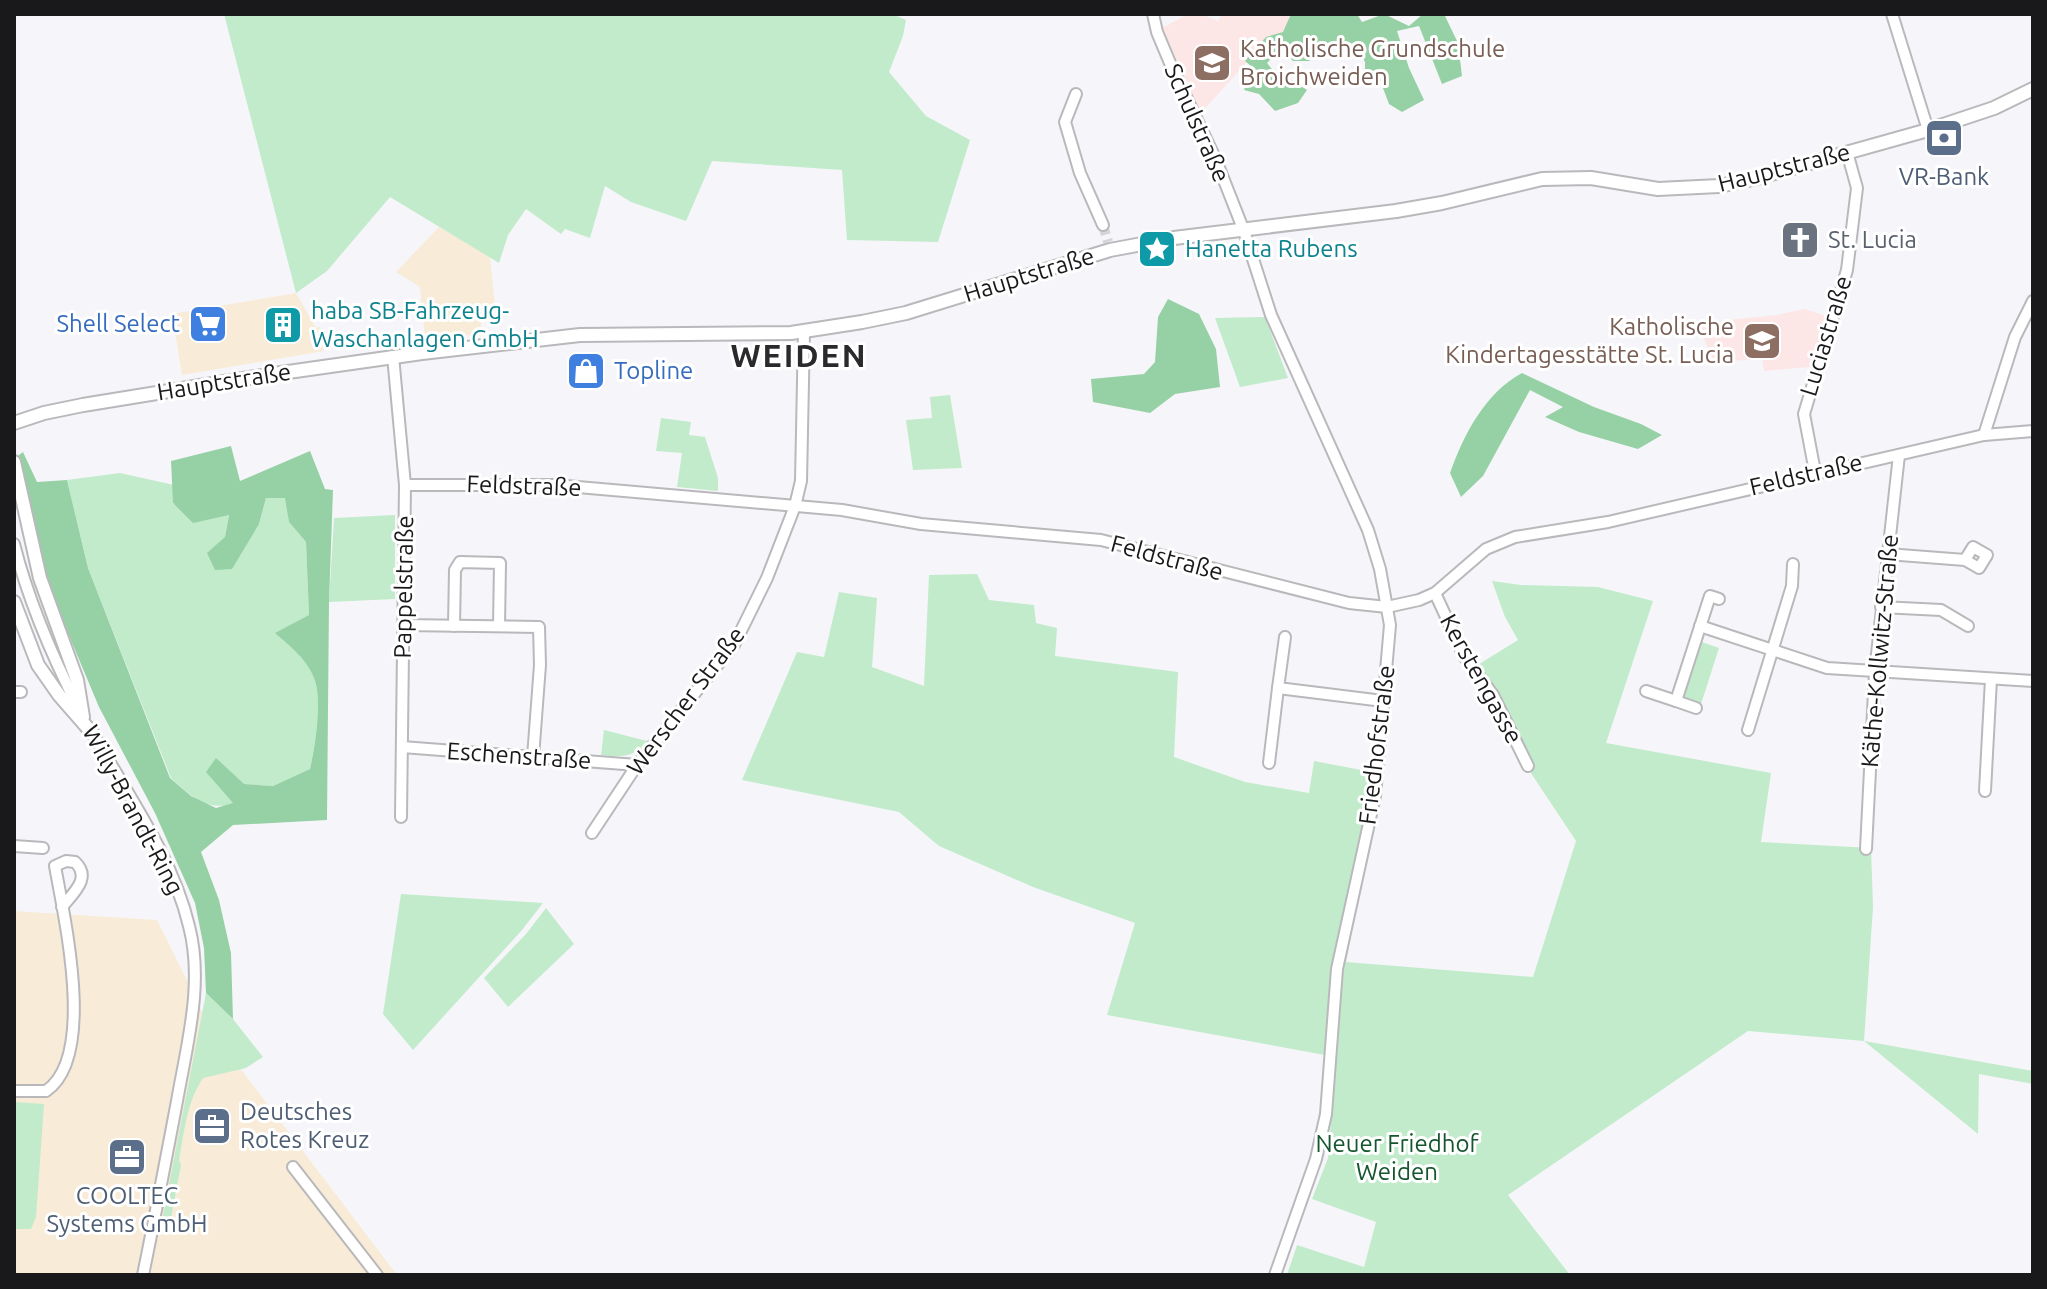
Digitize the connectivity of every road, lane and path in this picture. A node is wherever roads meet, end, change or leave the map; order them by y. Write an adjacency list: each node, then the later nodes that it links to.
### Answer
1 (1153, 14): 8 (street, Schulstraße)
2 (1892, 14): 5 (street)
3 (2033, 89): 5 (main road, Hauptstraße)
4 (1076, 94): 7 (street)
5 (1928, 130): 6 (main road, Hauptstraße)
6 (1847, 152): 8 (main road, Hauptstraße); 17 (street, Luciastraße)
7 (1103, 225)
8 (1244, 231): 10 (main road, Hauptstraße); 27 (street, Friedhofstraße)
9 (2033, 301): 14 (street)
10 (804, 331): 11 (main road, Hauptstraße); 19 (street, Werscher Straße)
11 (393, 356): 12 (main road, Hauptstraße); 18 (street, Pappelstraße)
12 (14, 423)
13 (2033, 431): 14 (street, Feldstraße)
14 (1984, 435): 15 (street, Feldstraße)
15 (1899, 455): 17 (street, Feldstraße); 21 (street, Käthe-Kollwitz-Straße)
16 (14, 462): 44 (main road)
17 (1815, 472): 24 (street, Feldstraße)
18 (405, 485): 19 (street, Feldstraße); 29 (street, Pappelstraße)
19 (795, 506): 27 (street, Feldstraße); 50 (street, Werscher Straße)
20 (14, 544): 44 (street, Willy-Brandt-Ring)
21 (1887, 554): 22 (street); 28 (street, Käthe-Kollwitz-Straße)
22 (1965, 560)
23 (1793, 564): 35 (street)
24 (1435, 593): 27 (street, Feldstraße); 51 (street, Kerstengasse)
25 (1719, 599): 32 (street)
26 (14, 602): 46 (main road)
27 (1387, 607): 41 (street, Friedhofstraße)
28 (1881, 607): 33 (street); 36 (street, Käthe-Kollwitz-Straße)
29 (403, 625): 30 (street); 47 (street, Pappelstraße)
30 (454, 626): 31 (street); 31 (street)
31 (499, 626): 48 (street)
32 (1700, 626): 35 (street); 42 (street)
33 (1968, 626)
34 (1285, 637): 39 (street)
35 (1771, 649): 36 (street); 45 (street)
36 (1875, 672): 37 (street); 57 (street, Käthe-Kollwitz-Straße)
37 (1991, 679): 38 (street); 52 (street)
38 (2031, 679)
39 (1278, 688): 41 (street); 49 (street)
40 (1646, 691): 42 (street)
41 (1383, 701): 63 (street, Friedhofstraße)
42 (1676, 701): 43 (street)
43 (1696, 708)
44 (83, 717): 46 (street, Willy-Brandt-Ring)
45 (1748, 730)
46 (93, 734): 61 (street, Willy-Brandt-Ring)
47 (402, 747): 48 (street, Eschenstraße); 53 (street, Pappelstraße)
48 (533, 757): 50 (street, Eschenstraße)
49 (1269, 763)
50 (637, 765): 54 (street, Werscher Straße)
51 (1528, 766)
52 (1985, 791)
53 (401, 817)
54 (592, 833)
55 (14, 846): 56 (street)
56 (43, 848)
57 (1866, 849)
58 (62, 907): 59 (street)
59 (14, 1091)
60 (293, 1167): 62 (street)
61 (143, 1275)
62 (377, 1275)
63 (1275, 1275)

